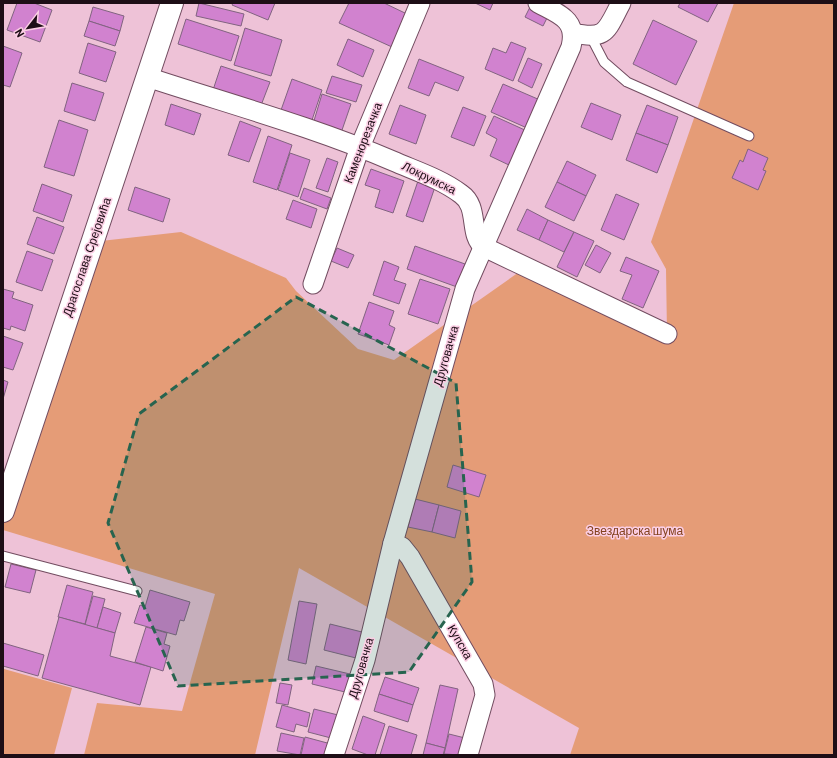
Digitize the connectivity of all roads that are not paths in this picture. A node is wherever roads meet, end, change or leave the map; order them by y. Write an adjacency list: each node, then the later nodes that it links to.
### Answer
1 (172, 3): 6 (main road, Драгослава Срејовића)
2 (420, 3): 8 (street, Каменорезачка)
3 (538, 3): 5 (street)
4 (621, 3): 5 (street)
5 (582, 35): 7 (lane); 9 (street, Друговачка)
6 (147, 77): 8 (street, Локрумска); 12 (main road, Драгослава Срејовића)
7 (749, 136)
8 (360, 147): 9 (street, Локрумска); 10 (street, Каменорезачка)
9 (484, 248): 11 (street); 13 (street, Друговачка)
10 (312, 284)
11 (667, 334)
12 (3, 511)
13 (393, 543): 16 (street, Друговачка); 17 (street, Купска)
14 (3, 556): 15 (lane)
15 (137, 591)
16 (334, 755)
17 (468, 755)

